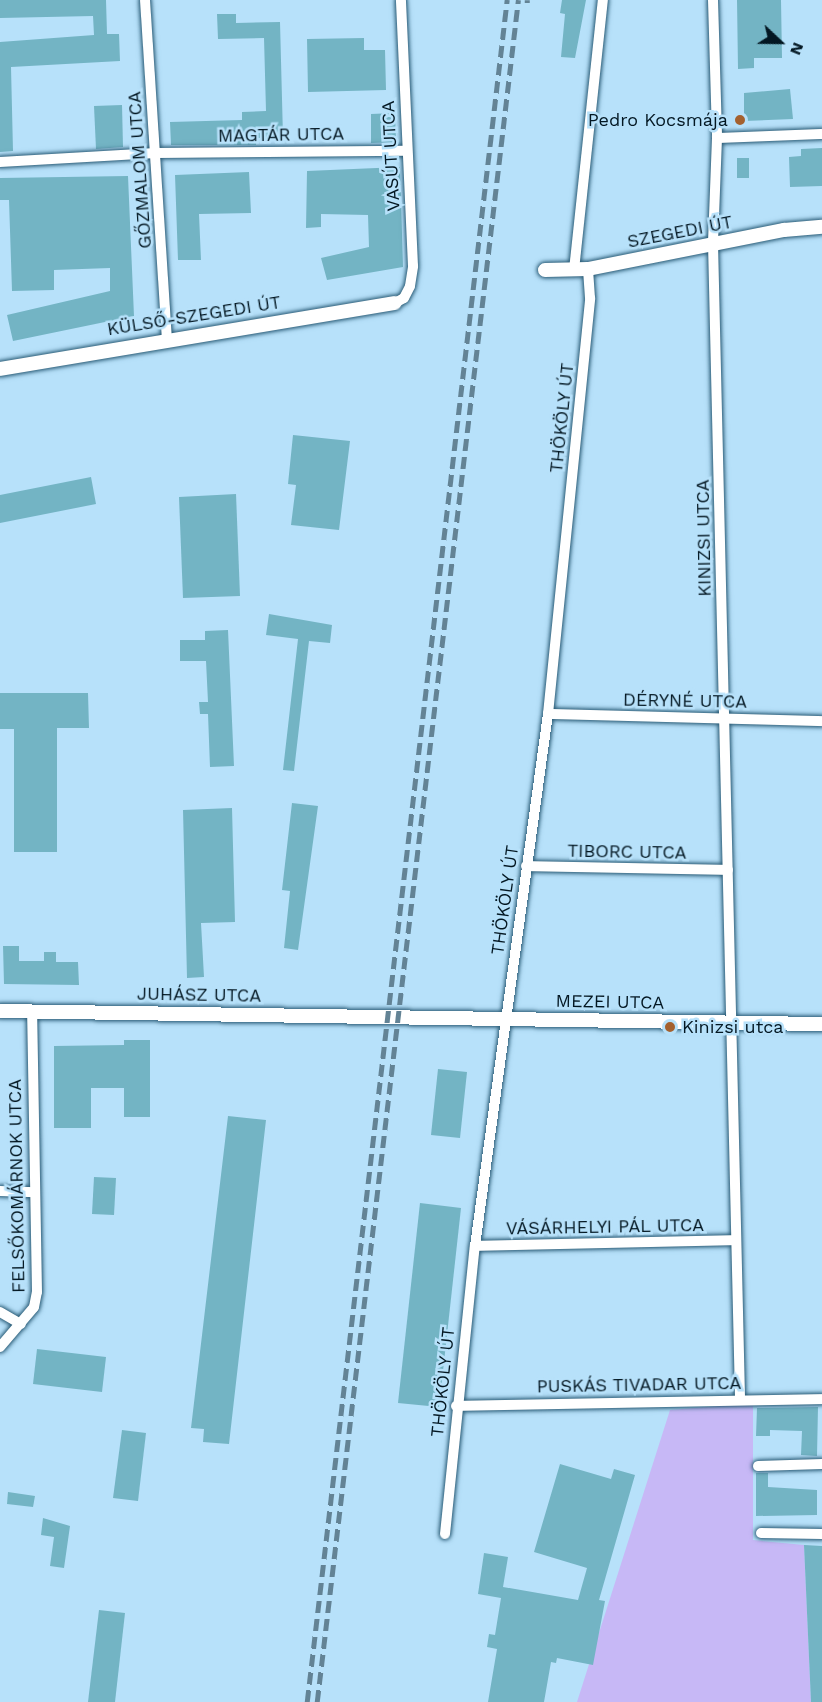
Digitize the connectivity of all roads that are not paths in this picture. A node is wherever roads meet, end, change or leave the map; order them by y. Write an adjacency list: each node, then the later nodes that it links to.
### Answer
1 (145, 0): 8 (street, GŐZMALOM UTCA)
2 (401, 0): 7 (street, VASÚT UTCA)
3 (603, 0): 12 (street)
4 (713, 0): 6 (street, KINIZSI UTCA)
5 (822, 134): 6 (street)
6 (717, 138): 11 (street, KINIZSI UTCA)
7 (406, 151): 8 (street, MAGTÁR UTCA); 14 (street, VASÚT UTCA)
8 (156, 153): 9 (street, MAGTÁR UTCA); 15 (street, GŐZMALOM UTCA)
9 (0, 162)
10 (822, 227): 11 (street, SZEGEDI ÚT)
11 (713, 243): 12 (street, SZEGEDI ÚT); 18 (street, KINIZSI UTCA)
12 (581, 269): 13 (street, SZEGEDI ÚT); 17 (street, THÖKÖLY ÚT)
13 (545, 270)
14 (395, 303): 15 (street, KÜLSŐ-SZEGEDI ÚT)
15 (166, 339): 16 (street, KÜLSŐ-SZEGEDI ÚT)
16 (0, 369)
17 (548, 714): 18 (street, DÉRYNÉ UTCA); 20 (street, THÖKÖLY ÚT)
18 (725, 718): 19 (street, DÉRYNÉ UTCA); 21 (street, KINIZSI UTCA)
19 (822, 721)
20 (526, 866): 21 (street, TIBORC UTCA); 25 (street, THÖKÖLY ÚT)
21 (728, 870): 26 (street, KINIZSI UTCA)
22 (0, 1011): 23 (street, JUHÁSZ UTCA)
23 (32, 1012): 24 (street, JUHÁSZ UTCA); 29 (street, FELSŐKOMÁRNOK UTCA)
24 (398, 1018): 25 (street, MEZEI UTCA)
25 (505, 1020): 26 (street, MEZEI UTCA); 31 (street, THÖKÖLY ÚT)
26 (730, 1022): 27 (street, MEZEI UTCA); 30 (street, KINIZSI UTCA)
27 (822, 1024)
28 (0, 1191): 29 (street)
29 (35, 1192): 33 (street, FELSŐKOMÁRNOK UTCA)
30 (736, 1240): 31 (street, VÁSÁRHELYI PÁL UTCA); 36 (street, KINIZSI UTCA)
31 (475, 1246): 37 (street, THÖKÖLY ÚT)
32 (0, 1312): 33 (street)
33 (21, 1323): 34 (street, FELSŐKOMÁRNOK UTCA)
34 (0, 1347)
35 (822, 1399): 36 (street, PUSKÁS TIVADAR UTCA)
36 (740, 1400): 37 (street, PUSKÁS TIVADAR UTCA)
37 (456, 1406): 41 (street, THÖKÖLY ÚT)
38 (822, 1464): 39 (street)
39 (758, 1466)
40 (761, 1533): 42 (street)
41 (445, 1534)
42 (822, 1534)

